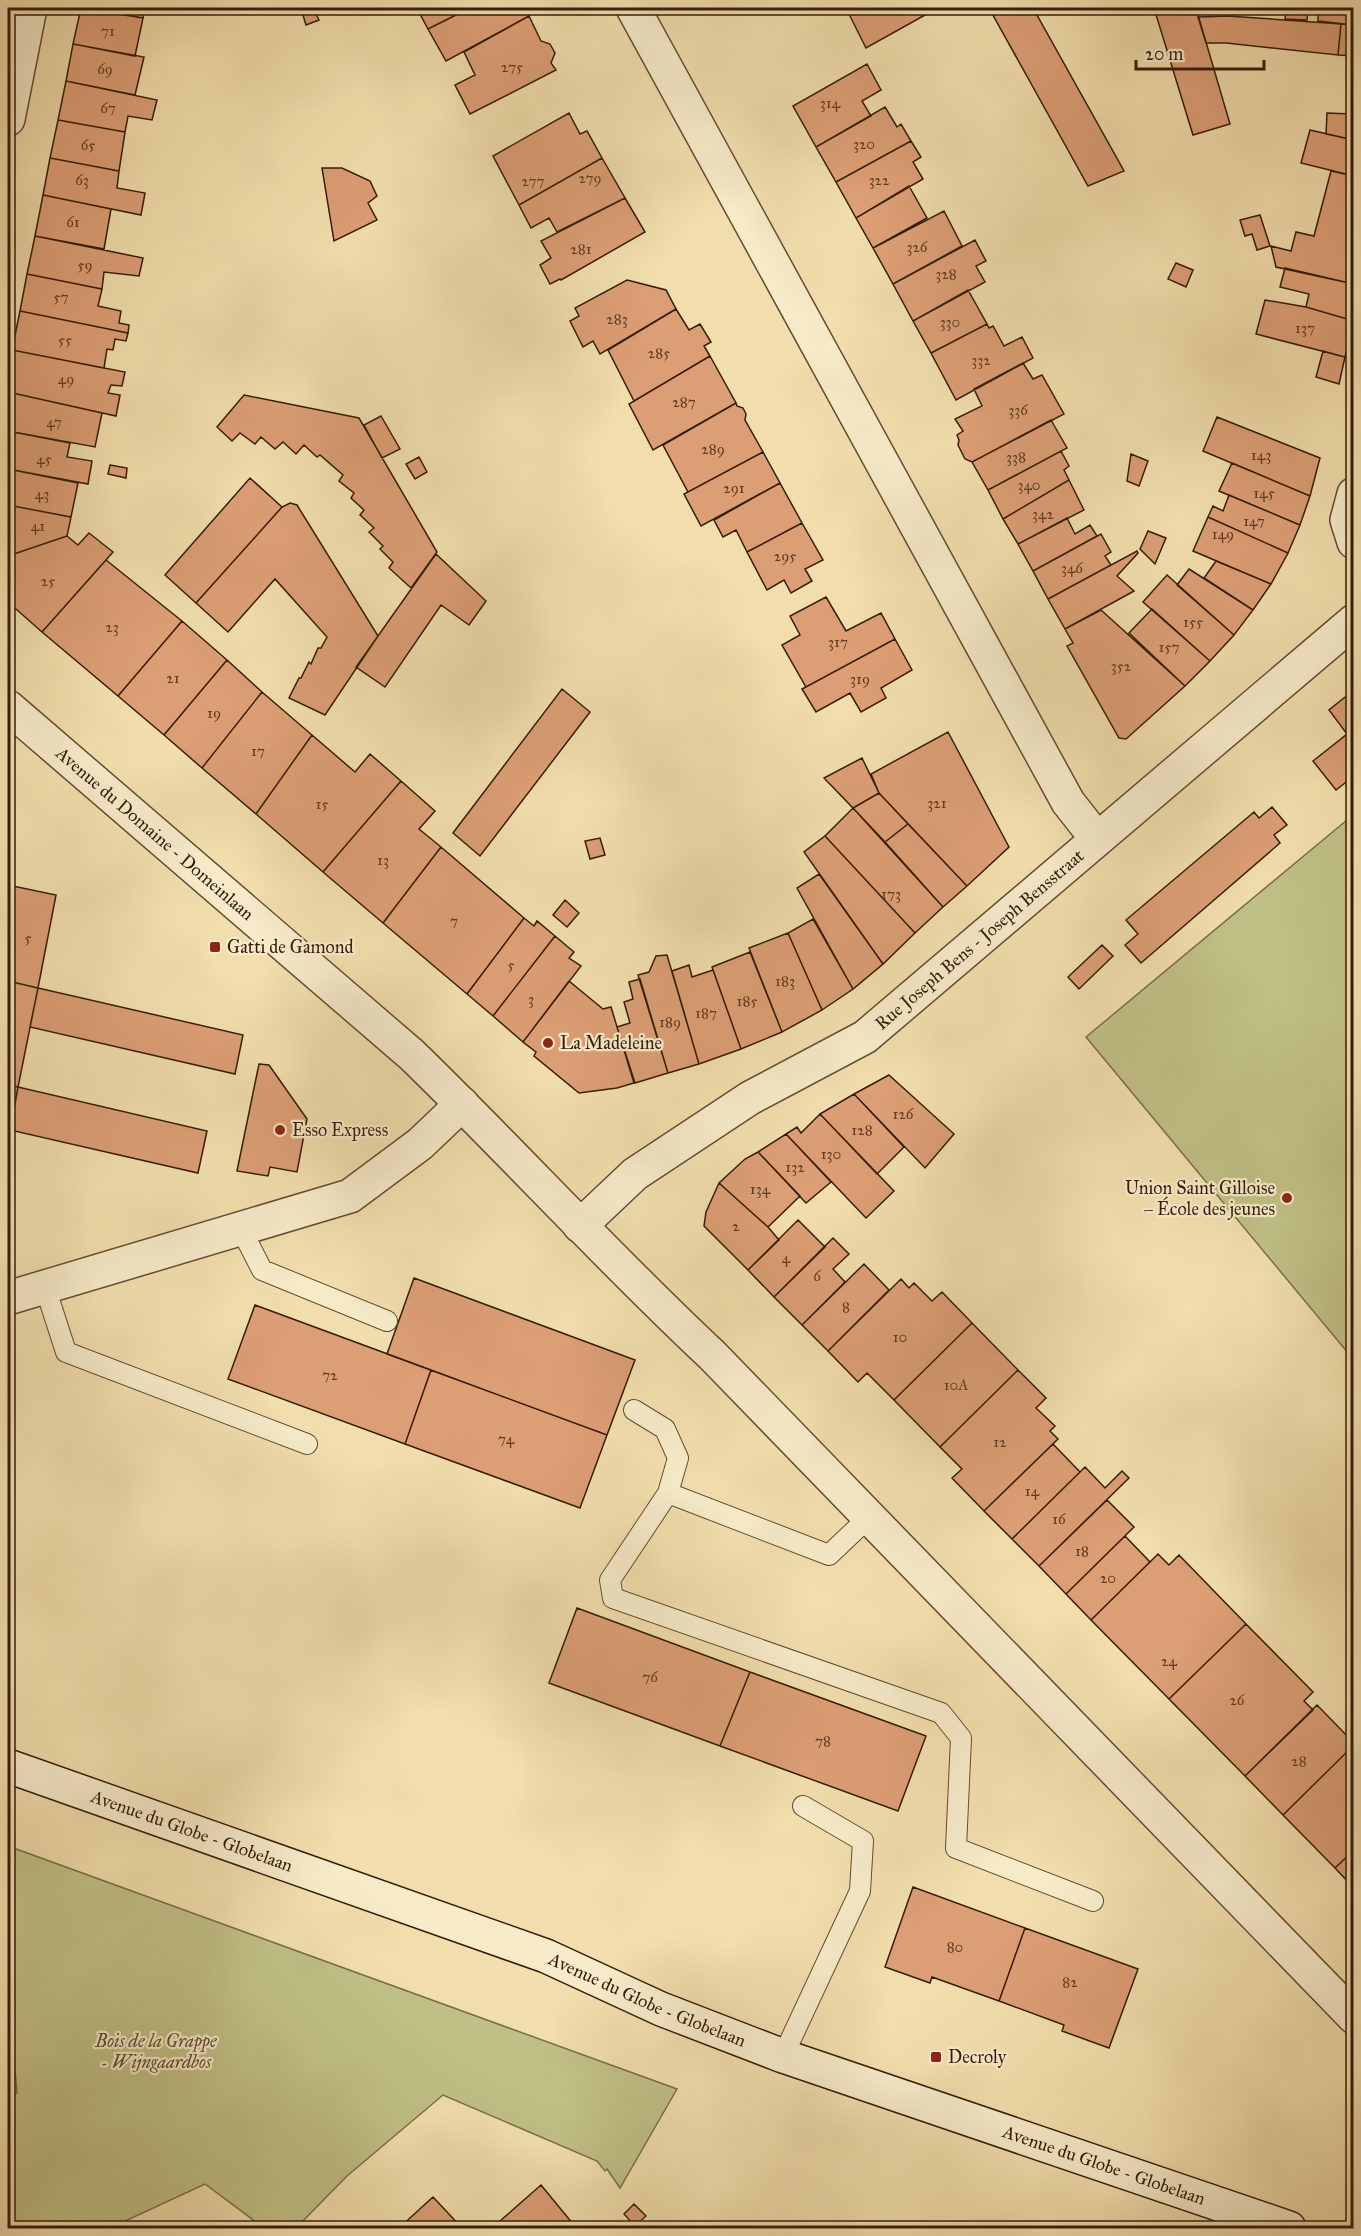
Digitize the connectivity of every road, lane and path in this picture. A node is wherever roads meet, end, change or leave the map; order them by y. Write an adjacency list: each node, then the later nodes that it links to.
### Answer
1 (30, 8): 3 (street)
2 (633, 8): 8 (street)
3 (8, 119)
4 (1353, 494): 5 (street)
5 (1353, 542)
6 (1353, 621): 8 (street, Rue Joseph Bens - Joseph Bensstraat)
7 (8, 707): 9 (street, Avenue du Domaine - Domeinlaan)
8 (1097, 839): 10 (street, Rue Joseph Bens - Joseph Bensstraat)
9 (462, 1104): 10 (street, Avenue du Domaine - Domeinlaan); 11 (street)
10 (580, 1226): 18 (street, Avenue du Domaine - Domeinlaan)
11 (241, 1229): 12 (street); 14 (lane)
12 (45, 1287): 13 (street); 16 (lane)
13 (8, 1298)
14 (387, 1321)
15 (634, 1410): 17 (lane)
16 (307, 1444)
17 (668, 1493): 18 (lane); 21 (lane)
18 (869, 1517): 22 (street, Avenue du Domaine - Domeinlaan)
19 (8, 1766): 23 (street, Avenue du Globe - Globelaan)
20 (803, 1806): 23 (lane)
21 (1093, 1901)
22 (1353, 2017)
23 (783, 2056): 24 (street, Avenue du Globe - Globelaan)
24 (1289, 2229)

